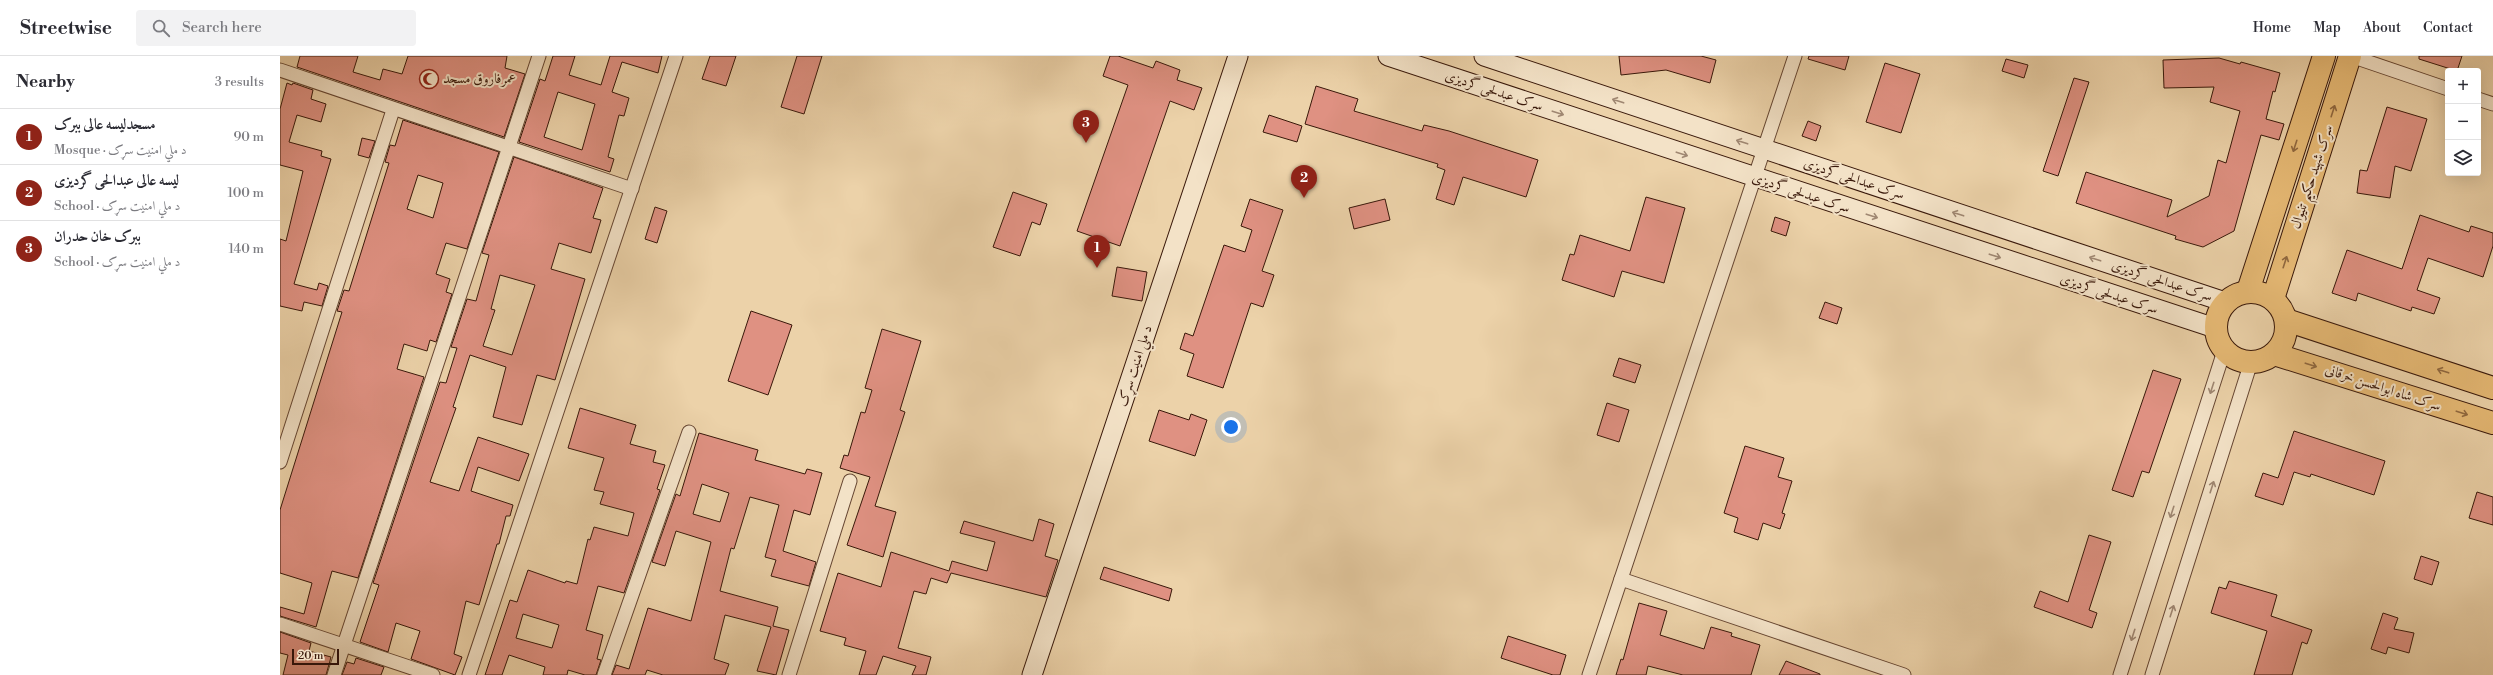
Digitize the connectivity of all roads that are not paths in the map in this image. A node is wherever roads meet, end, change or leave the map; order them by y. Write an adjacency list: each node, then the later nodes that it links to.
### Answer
1 (539, 56): 14 (street)
2 (676, 56): 17 (street)
3 (1238, 56): 39 (main road, د ملي امنیت سړک)
4 (1388, 56): 16 (main road, سرک عبدلحی گردیزی, one-way to 16)
5 (1484, 56): 15 (main road, سرک عبدالحی گردیزی, one-way to 5)
6 (1796, 56): 15 (street)
7 (2324, 56): 18 (highway, سرک شهید حکیم تنیوال, one-way to 18)
8 (2351, 56): 10 (street); 19 (highway, سرک شهید حکیم تنیوال, one-way to 8)
9 (280, 71): 13 (street)
10 (2445, 88)
11 (2481, 100): 12 (street)
12 (2493, 104)
13 (393, 110): 14 (street); 29 (street)
14 (509, 149): 17 (street); 33 (street)
15 (1764, 149): 16 (street); 20 (main road, سرک عبدالحی گردیزی, one-way to 15)
16 (1754, 178): 22 (main road, سرک عبدلحی گردیزی, one-way to 22); 31 (street)
17 (632, 189): 36 (street)
18 (2248, 291): 19 (highway); 20 (highway)
19 (2273, 299): 21 (highway)
20 (2225, 302): 22 (highway)
21 (2286, 320): 24 (highway); 26 (highway, one-way to 21)
22 (2215, 328): 23 (highway)
23 (2224, 351): 25 (highway); 42 (street, one-way to 42)
24 (2274, 354): 25 (highway); 27 (highway, سرک شاه ابوالحسن خرقانی, one-way to 27)
25 (2251, 362): 43 (street, one-way to 25)
26 (2493, 388)
27 (2493, 423)
28 (689, 432): 37 (street)
29 (280, 462)
30 (850, 481): 38 (street)
31 (1621, 579): 40 (street); 41 (street)
32 (280, 624): 33 (street)
33 (343, 645): 34 (street); 35 (street)
34 (334, 675)
35 (433, 675)
36 (469, 675)
37 (604, 675)
38 (789, 675)
39 (1032, 675)
40 (1589, 675)
41 (1904, 675)
42 (2120, 675)
43 (2152, 675)

